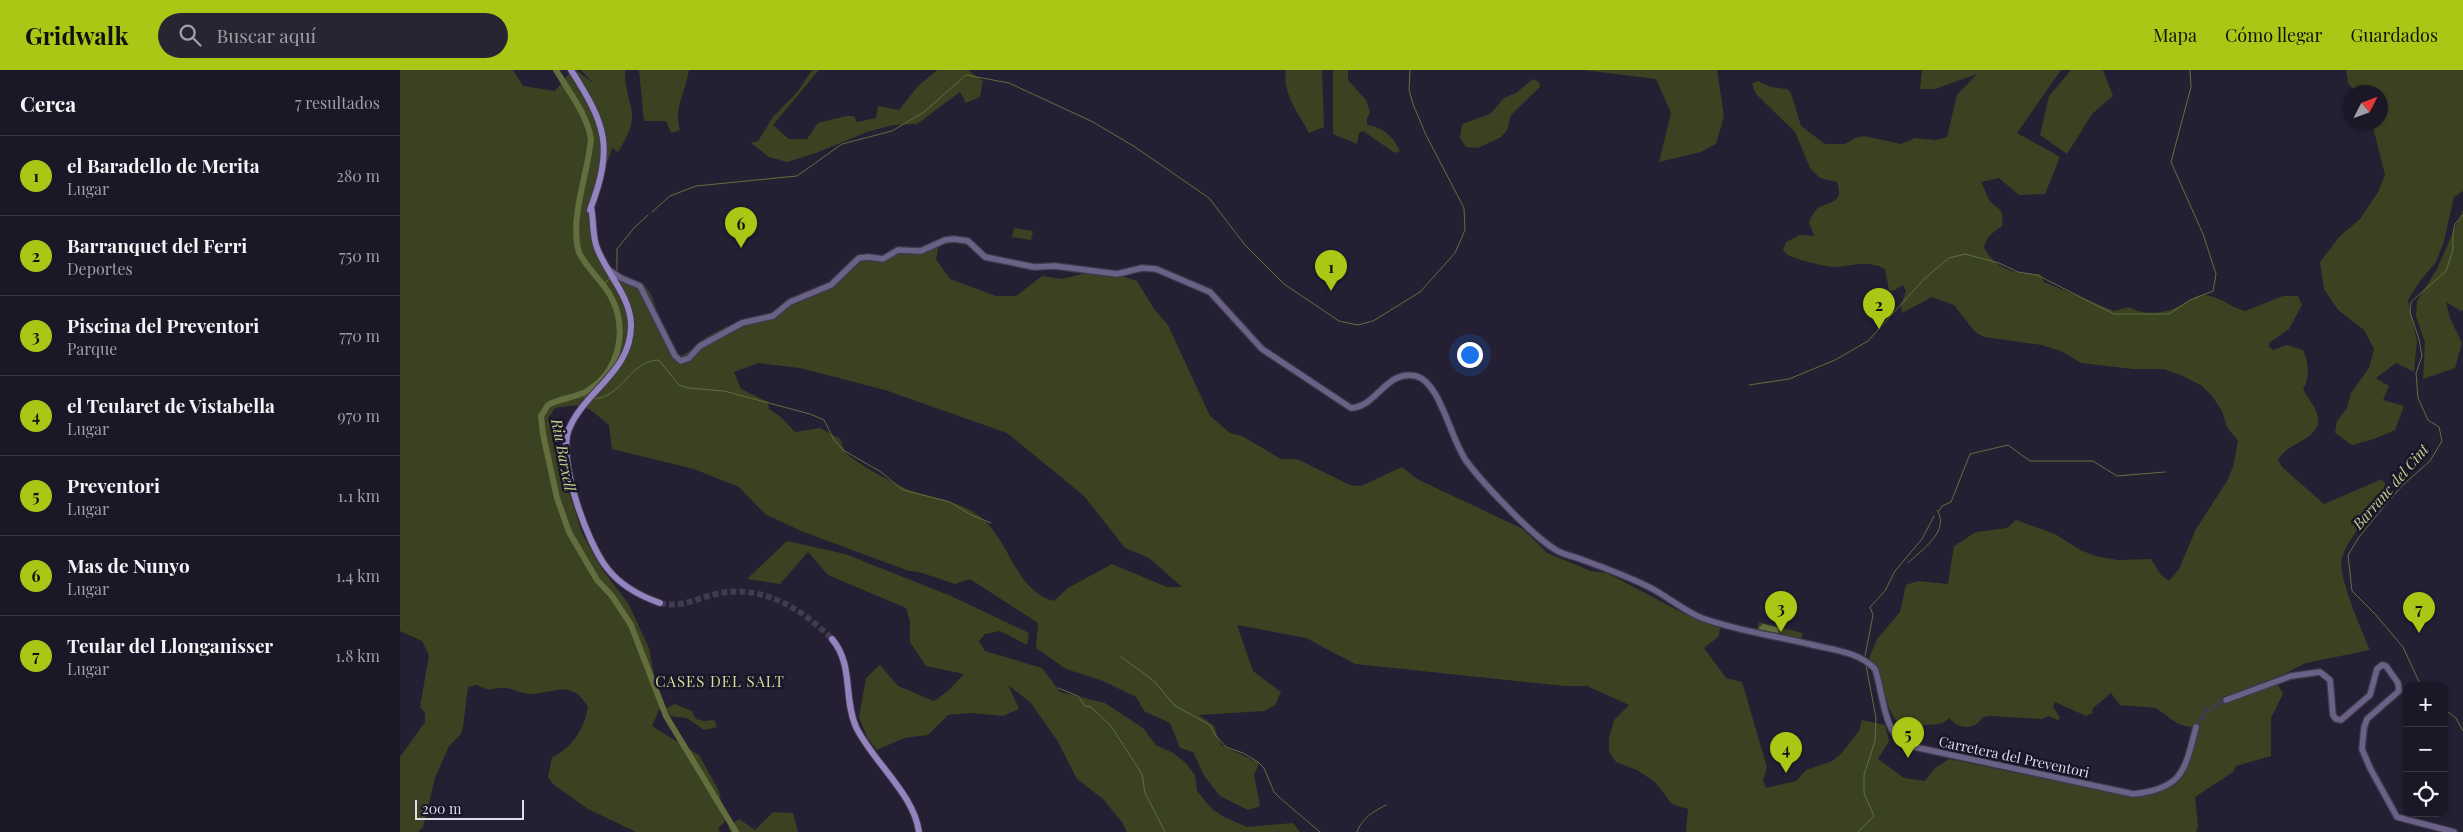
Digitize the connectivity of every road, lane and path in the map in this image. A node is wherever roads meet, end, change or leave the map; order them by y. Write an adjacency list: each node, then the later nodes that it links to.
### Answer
1 (571, 70): 2 (main road)
2 (606, 270): 3 (main road); 4 (main road)
3 (620, 284): 4 (street); 5 (main road); 9 (street, Carretera del Preventori)
4 (620, 299): 5 (main road)
5 (630, 330): 6 (main road)
6 (660, 603)
7 (832, 640): 10 (main road)
8 (2226, 700): 11 (street)
9 (2196, 727)
10 (920, 832)
11 (2454, 832)

